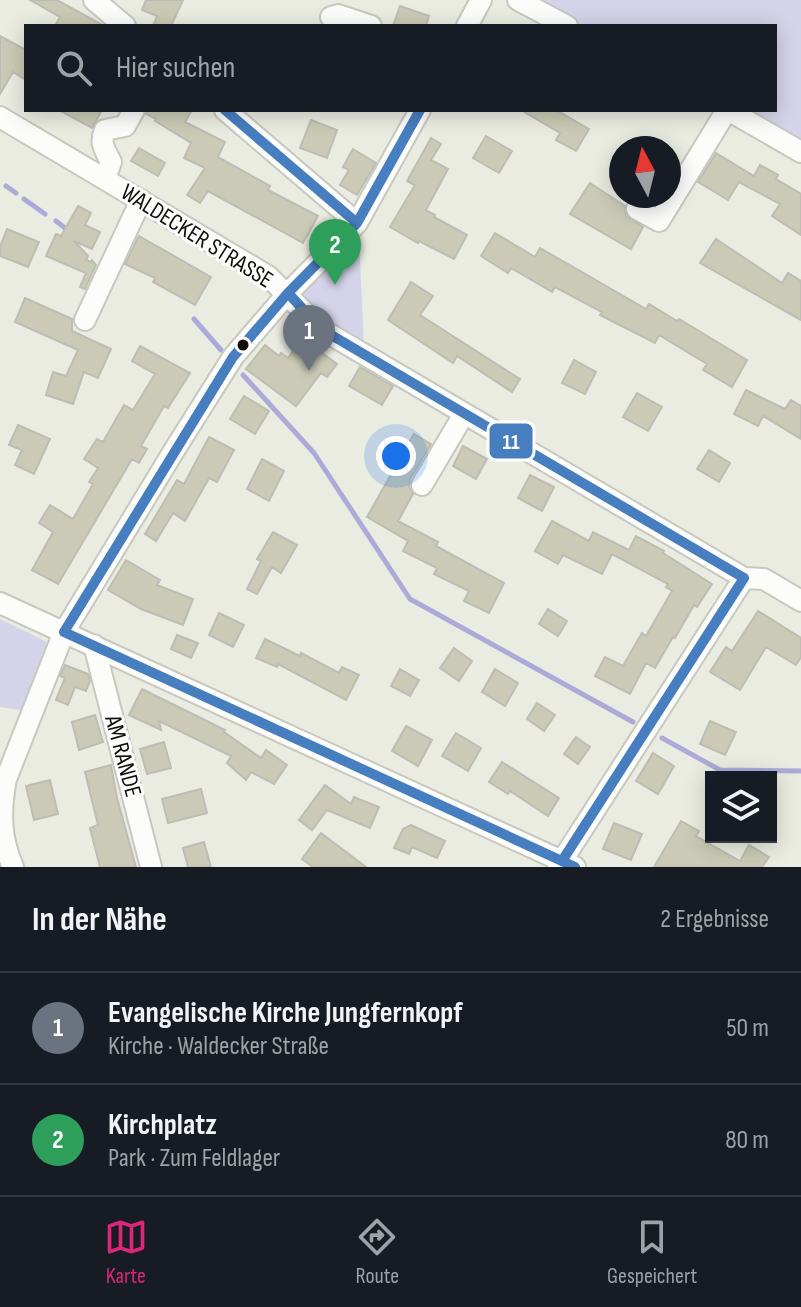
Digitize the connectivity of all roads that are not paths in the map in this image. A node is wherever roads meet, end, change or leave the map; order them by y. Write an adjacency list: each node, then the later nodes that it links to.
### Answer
1 (94, 0): 5 (street)
2 (481, 0): 7 (street)
3 (518, 0): 8 (street)
4 (331, 17): 6 (street)
5 (123, 24)
6 (365, 24)
7 (468, 24)
8 (563, 24)
9 (133, 112): 16 (street)
10 (227, 112): 19 (street)
11 (419, 112): 19 (street)
12 (727, 112): 18 (street)
13 (731, 112): 15 (street)
14 (0, 117): 16 (street, WALDECKER STRASSE)
15 (801, 152)
16 (105, 179): 17 (street, WALDECKER STRASSE)
17 (141, 200): 20 (street, WALDECKER STRASSE); 21 (street)
18 (637, 209)
19 (357, 223): 20 (street)
20 (288, 293): 22 (street, WALDECKER STRASSE); 27 (street)
21 (85, 320)
22 (464, 414): 23 (street); 24 (street, WALDECKER STRASSE)
23 (422, 485)
24 (744, 578): 25 (street, WALDECKER STRASSE); 29 (street)
25 (801, 601)
26 (0, 603): 27 (street)
27 (64, 632): 28 (street); 30 (street)
28 (94, 645): 29 (street); 31 (street, AM RANDE)
29 (565, 865)
30 (13, 867)
31 (151, 867)

